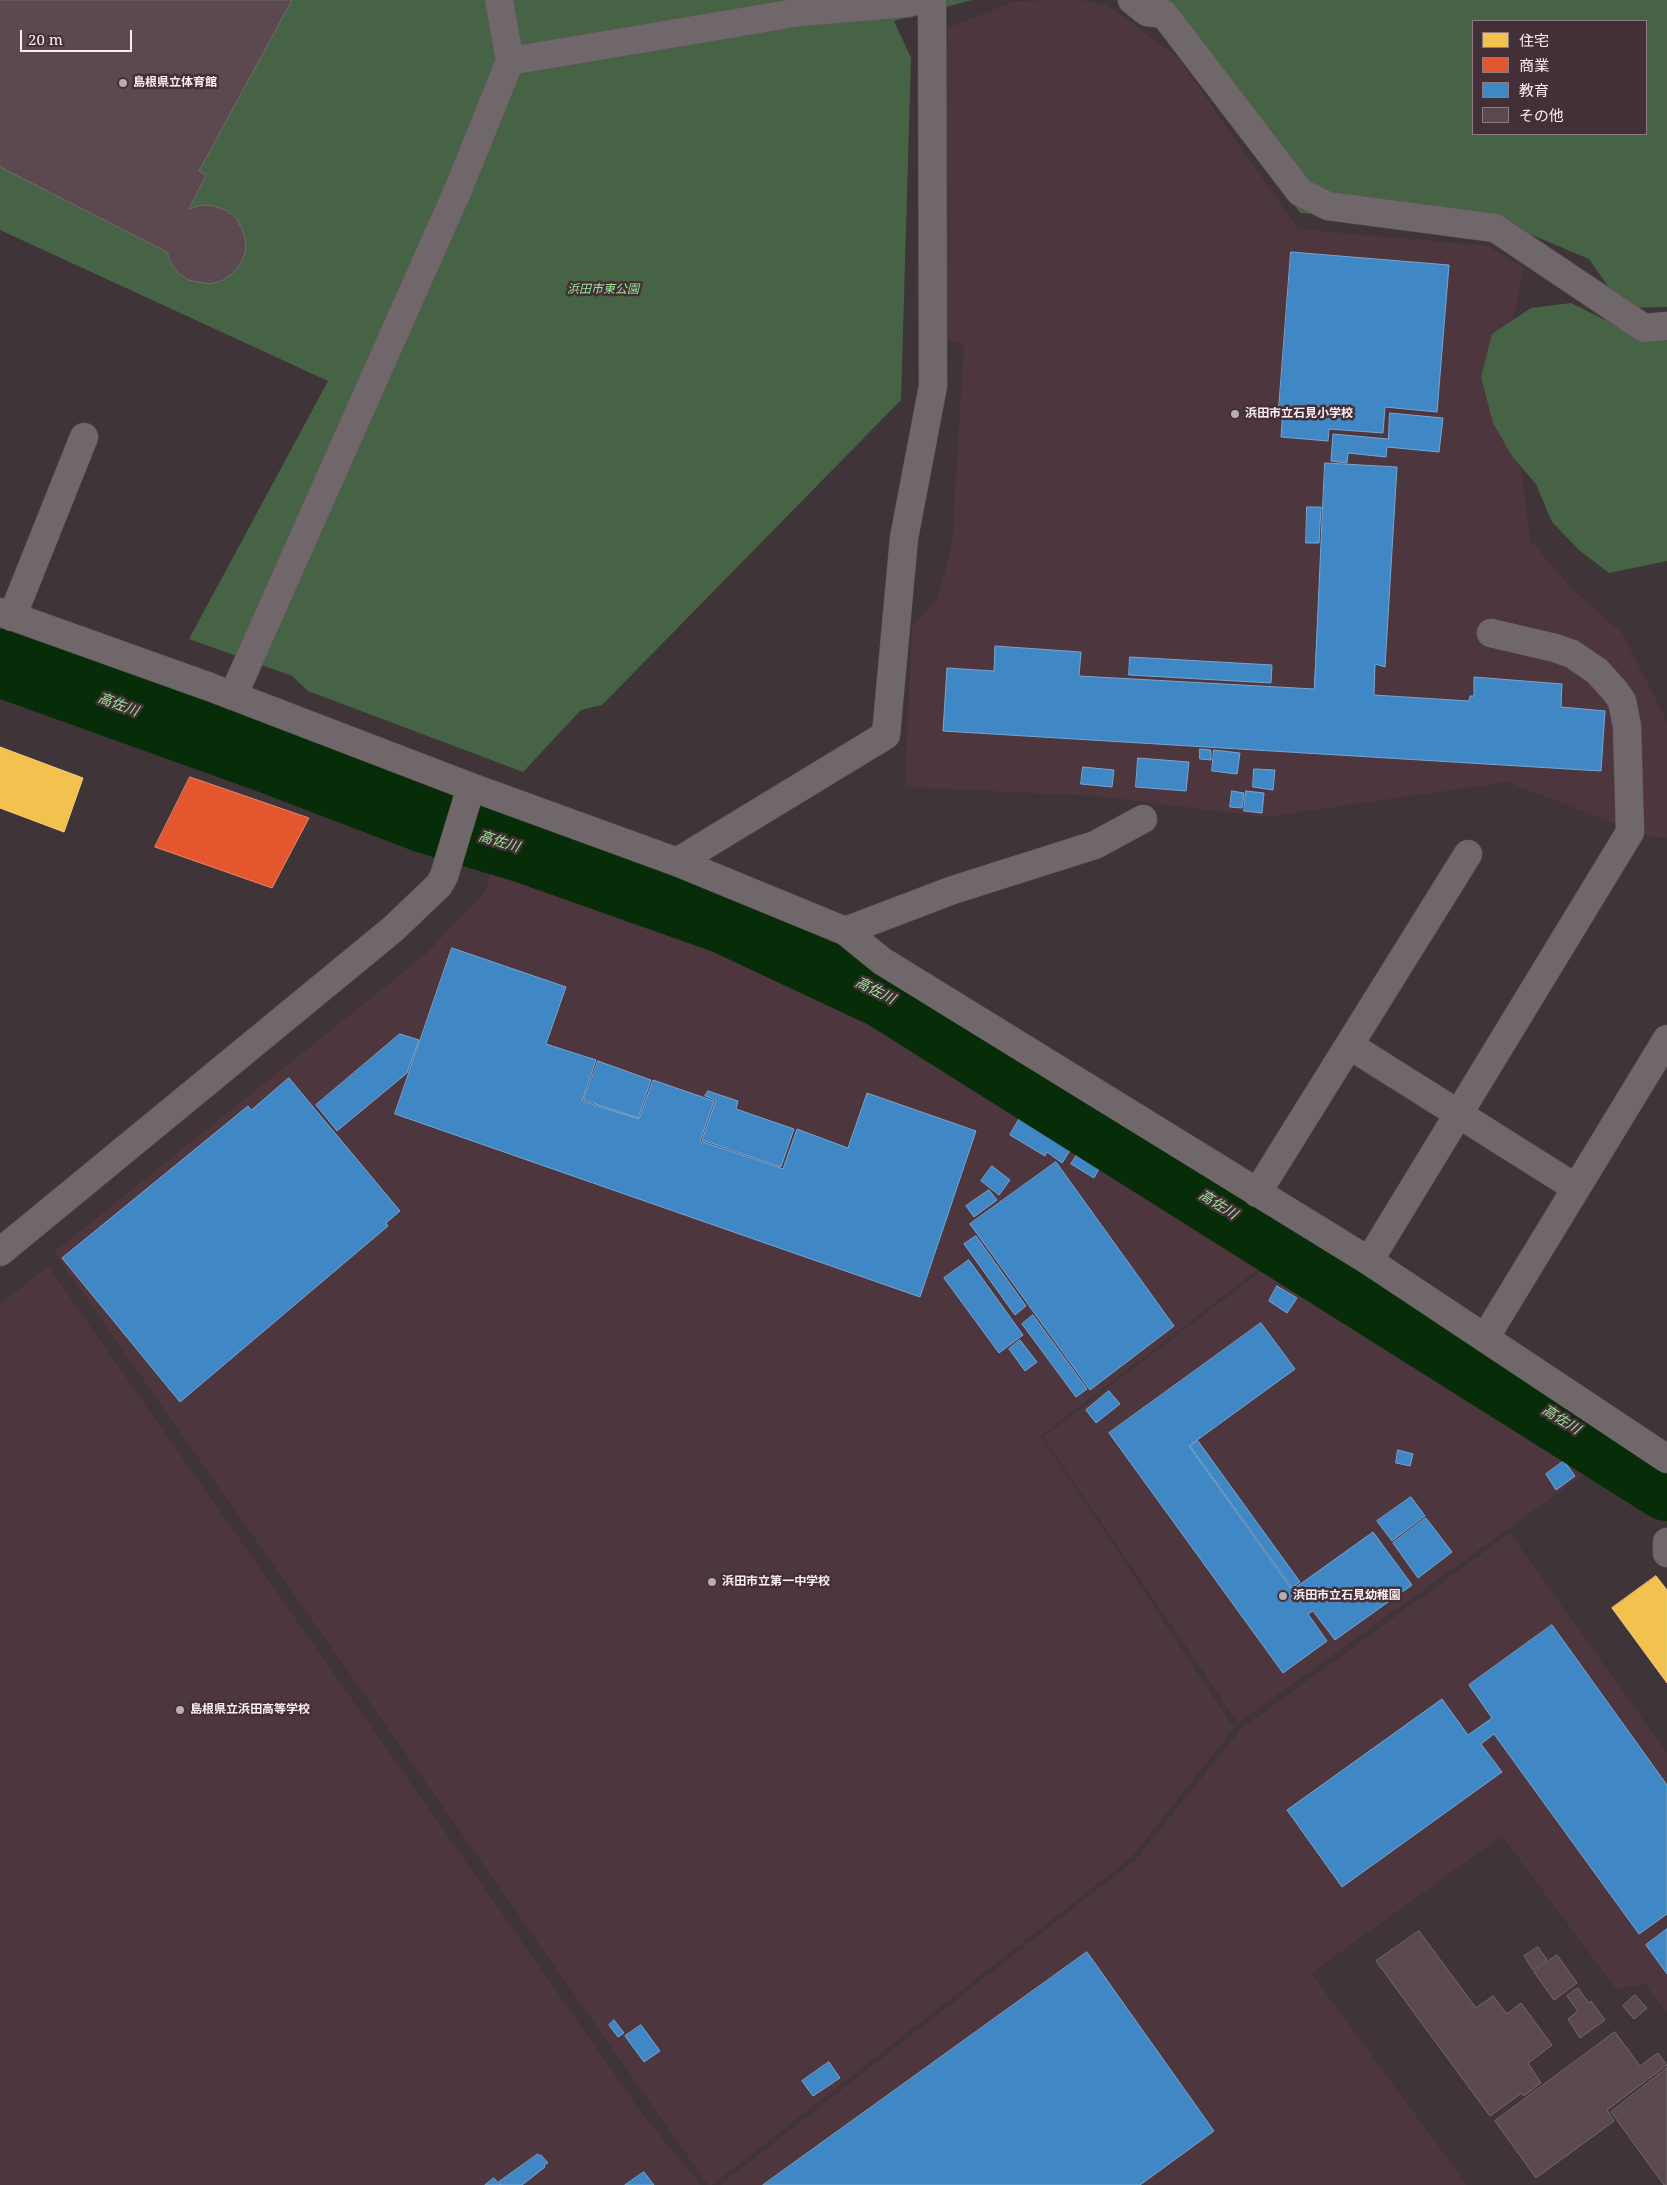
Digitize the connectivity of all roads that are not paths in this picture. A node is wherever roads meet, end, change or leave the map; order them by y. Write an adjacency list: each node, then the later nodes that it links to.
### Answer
1 (499, 0): 5 (street)
2 (919, 0): 5 (street)
3 (932, 0): 14 (street)
4 (1132, 0): 6 (street)
5 (510, 61): 10 (street)
6 (1667, 326)
7 (84, 437): 8 (street)
8 (6, 614): 10 (street)
9 (1491, 633): 18 (street)
10 (233, 696): 11 (street)
11 (468, 798): 14 (street); 21 (street)
12 (1143, 819): 15 (street)
13 (1468, 854): 17 (street)
14 (677, 862): 15 (street)
15 (846, 931): 20 (street)
16 (1667, 1039): 19 (street)
17 (1349, 1045): 18 (street); 20 (street)
18 (1460, 1114): 19 (street); 22 (street)
19 (1576, 1188): 23 (street)
20 (1257, 1193): 22 (street)
21 (0, 1252)
22 (1369, 1261): 23 (street)
23 (1485, 1338): 24 (street)
24 (1667, 1459)
25 (1667, 1542): 26 (street)
26 (1667, 1553)

